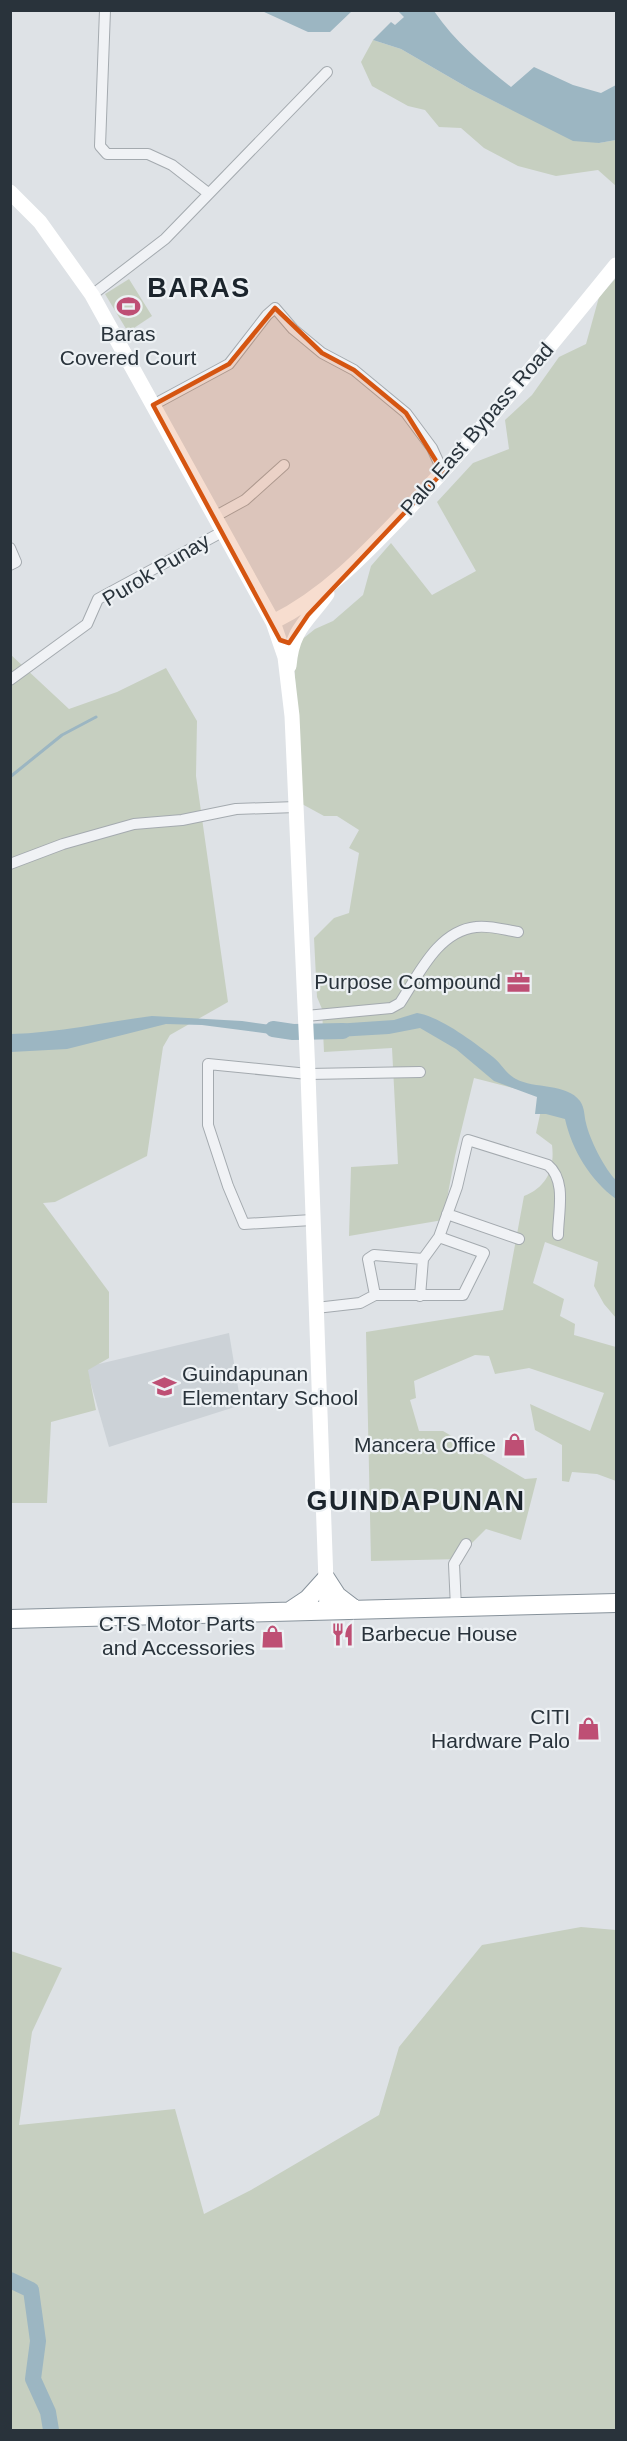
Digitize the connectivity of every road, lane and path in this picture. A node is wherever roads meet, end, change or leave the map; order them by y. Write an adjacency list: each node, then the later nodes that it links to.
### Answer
1 (105, 10): 4 (street)
2 (327, 72): 4 (street)
3 (10, 192): 6 (main road)
4 (208, 194): 6 (street)
5 (616, 265): 9 (main road, Palo East Bypass Road)
6 (92, 295): 7 (main road)
7 (153, 405): 9 (street); 10 (main road)
8 (284, 465): 10 (street)
9 (443, 472): 14 (main road, Palo East Bypass Road)
10 (214, 517): 11 (main road)
11 (222, 532): 15 (main road); 19 (street, Purok Punay)
12 (10, 548): 13 (street)
13 (13, 563)
14 (331, 586): 15 (main road, Palo East Bypass Road); 16 (main road, Palo East Bypass Road)
15 (273, 622): 17 (main road)
16 (298, 632): 17 (main road); 18 (main road, Palo East Bypass Road)
17 (280, 640): 18 (main road)
18 (288, 676): 20 (main road)
19 (10, 680)
20 (296, 807): 21 (street); 23 (main road)
21 (10, 864)
22 (518, 932): 23 (street)
23 (306, 1019): 25 (main road)
24 (420, 1072): 25 (street)
25 (308, 1074): 27 (main road); 27 (street)
26 (447, 1214): 28 (street); 29 (street); 30 (street)
27 (312, 1220): 34 (main road)
28 (558, 1236)
29 (439, 1237): 31 (street); 33 (street)
30 (519, 1239)
31 (423, 1259): 32 (street); 33 (street)
32 (375, 1295): 33 (street); 34 (street)
33 (420, 1296)
34 (316, 1308): 36 (main road)
35 (466, 1544): 38 (street)
36 (326, 1579): 39 (highway); 40 (main road); 41 (highway)
37 (616, 1604): 38 (highway)
38 (456, 1608): 39 (highway)
39 (354, 1609): 40 (highway)
40 (327, 1610): 41 (highway)
41 (290, 1611): 42 (highway)
42 (10, 1619)

